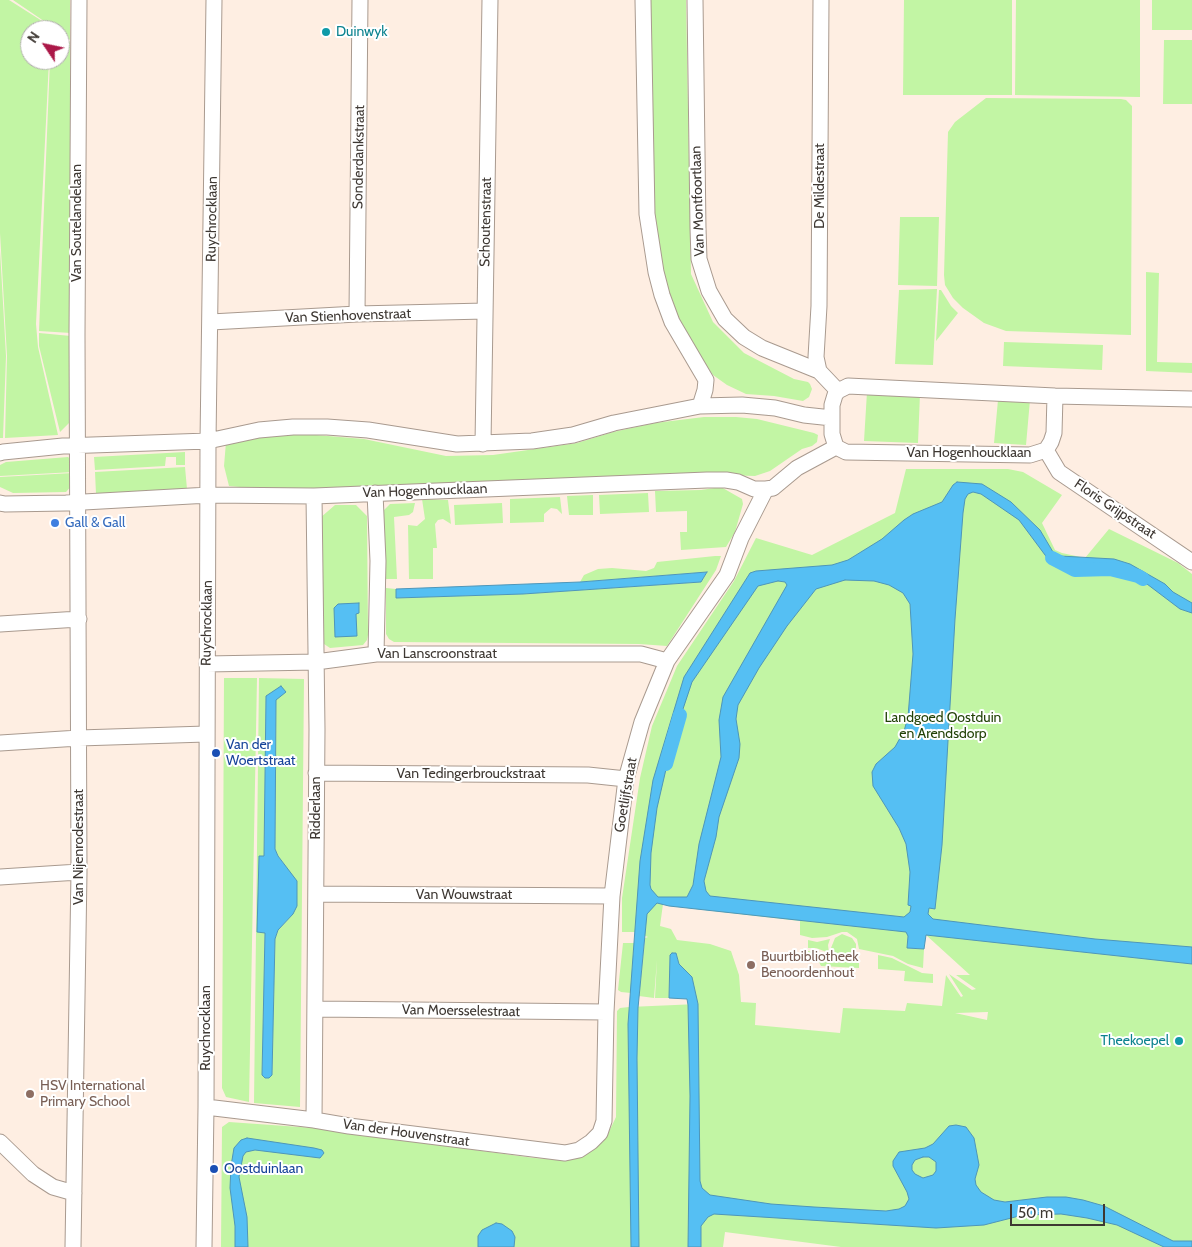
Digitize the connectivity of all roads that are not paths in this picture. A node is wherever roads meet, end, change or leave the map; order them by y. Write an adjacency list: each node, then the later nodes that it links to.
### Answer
1 (78, 0): 19 (street, Van Soutelandelaan)
2 (214, 0): 10 (street, Ruychrocklaan)
3 (360, 0): 9 (street, Sonderdankstraat)
4 (490, 0): 8 (street, Schoutenstraat)
5 (643, 0): 15 (street)
6 (695, 0): 11 (street, Van Montfoortlaan)
7 (821, 0): 11 (street, De Mildestraat)
8 (485, 311): 9 (street, Van Stienhovenstraat); 18 (street, Schoutenstraat)
9 (357, 314): 10 (street, Van Stienhovenstraat)
10 (210, 322): 17 (street, Ruychrocklaan)
11 (819, 370): 12 (street, Van Montfoortlaan)
12 (838, 391): 13 (street); 16 (street)
13 (1055, 396): 14 (street); 21 (street, Van Hogenhoucklaan)
14 (1192, 399)
15 (700, 406): 16 (street); 18 (street)
16 (832, 418): 20 (street)
17 (208, 440): 18 (street); 19 (street); 25 (street, Ruychrocklaan)
18 (483, 444)
19 (78, 446): 22 (street); 27 (street, Van Nijenrodestraat)
20 (836, 447): 21 (street, Van Hogenhoucklaan); 23 (street)
21 (1046, 450): 29 (street, Floris Grijpstraat)
22 (0, 453)
23 (766, 490): 24 (street, Van Hogenhoucklaan); 33 (street, Goetlijfstraat)
24 (375, 493): 26 (street, Van Hogenhoucklaan); 32 (street)
25 (208, 495): 26 (street, Van Hogenhoucklaan); 27 (street, Van Hogenhoucklaan); 35 (street, Ruychrocklaan)
26 (314, 496): 34 (street, Ridderlaan)
27 (79, 502): 28 (street, Van Hogenhoucklaan); 30 (street, Van Nijenrodestraat)
28 (0, 503)
29 (1192, 562)
30 (79, 619): 31 (street); 37 (street, Van Nijenrodestraat)
31 (0, 624)
32 (376, 654): 33 (street, Van Lanscroonstraat); 34 (street, Van Lanscroonstraat)
33 (667, 661): 40 (street, Goetlijfstraat)
34 (316, 662): 35 (street, Van Lanscroonstraat); 39 (street, Ridderlaan)
35 (207, 664): 36 (street, Ruychrocklaan)
36 (206, 734): 37 (street); 47 (street, Ruychrocklaan)
37 (79, 738): 38 (street); 41 (street, Van Nijenrodestraat)
38 (0, 743)
39 (316, 773): 40 (street, Van Tedingerbrouckstraat); 43 (street, Ridderlaan)
40 (626, 779): 44 (street, Goetlijfstraat)
41 (79, 872): 42 (street); 51 (street, Van Nijenrodestraat)
42 (0, 877)
43 (316, 894): 44 (street, Van Wouwstraat); 45 (street, Ridderlaan)
44 (612, 896): 46 (street, Goetlijfstraat)
45 (316, 1009): 46 (street, Van Moersselestraat); 48 (street, Ridderlaan)
46 (606, 1012): 49 (street, Goetlijfstraat)
47 (206, 1107): 48 (street, Van der Houvenstraat); 53 (street, Ruychrocklaan)
48 (314, 1120): 49 (street, Van der Houvenstraat)
49 (600, 1133)
50 (0, 1142): 51 (street)
51 (74, 1193): 52 (street, Van Nijenrodestraat)
52 (73, 1247)
53 (204, 1247)

